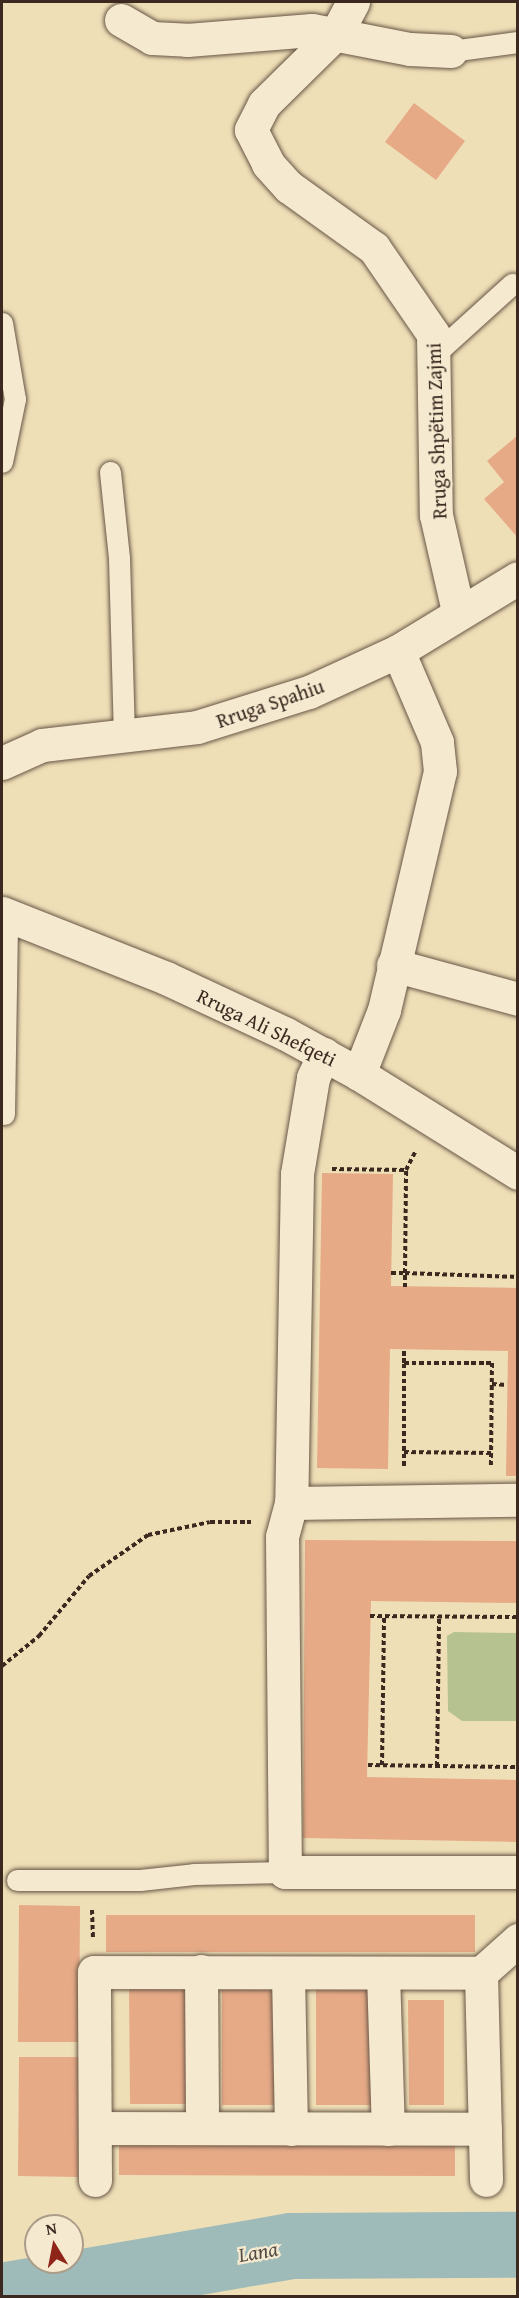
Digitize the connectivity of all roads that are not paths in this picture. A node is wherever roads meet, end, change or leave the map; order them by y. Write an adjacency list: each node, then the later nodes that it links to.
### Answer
1 (353, 2): 3 (street, Rruga Shpëtim Zajmi)
2 (121, 20): 3 (street)
3 (336, 32): 5 (street); 8 (street, Rruga Shpëtim Zajmi)
4 (518, 42): 5 (lane)
5 (451, 51)
6 (512, 284): 8 (lane)
7 (2, 323): 9 (lane)
8 (436, 353): 12 (street, Rruga Shpëtim Zajmi)
9 (2, 462)
10 (110, 472): 14 (lane)
11 (518, 578): 12 (street, Rruga Spahiu)
12 (458, 611): 13 (street, Rruga Spahiu)
13 (398, 651): 14 (street, Rruga Spahiu); 17 (street)
14 (124, 735): 15 (street, Rruga Spahiu)
15 (2, 763)
16 (4, 913): 19 (street, Rruga Ali Shefqeti); 21 (lane)
17 (393, 965): 18 (street); 20 (street)
18 (518, 999)
19 (324, 1054): 20 (street, Rruga Ali Shefqeti); 24 (street)
20 (359, 1074): 22 (street, Rruga Ali Shefqeti)
21 (4, 1114)
22 (518, 1173)
23 (518, 1500): 24 (street)
24 (288, 1512): 25 (street)
25 (285, 1872): 26 (street); 27 (lane)
26 (518, 1872)
27 (17, 1880)
28 (518, 1940): 32 (street)
29 (201, 1971): 30 (street); 33 (street); 34 (street)
30 (288, 1973): 31 (street); 35 (street)
31 (382, 1973): 32 (street); 36 (street)
32 (481, 1973): 37 (street)
33 (94, 2128): 34 (street); 38 (street)
34 (202, 2128): 35 (street)
35 (291, 2128): 36 (street)
36 (388, 2129): 37 (street)
37 (485, 2129): 39 (street)
38 (95, 2180)
39 (486, 2180)

